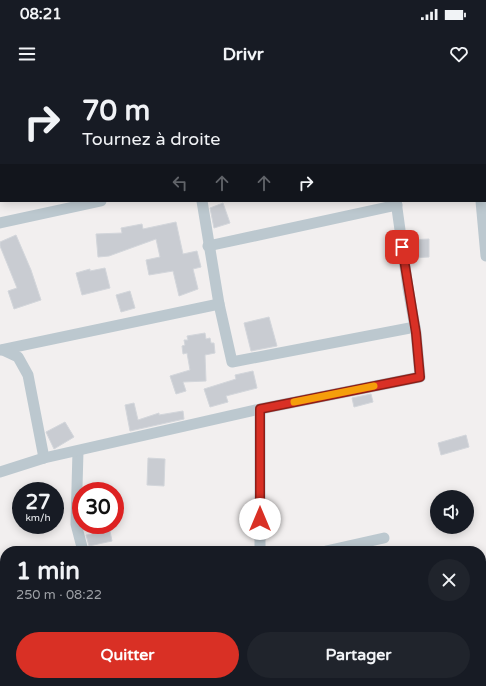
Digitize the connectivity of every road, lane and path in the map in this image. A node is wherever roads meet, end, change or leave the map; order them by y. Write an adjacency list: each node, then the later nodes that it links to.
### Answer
1 (96, 202): 5 (street)
2 (202, 202): 6 (street)
3 (481, 202): 7 (street)
4 (396, 203): 6 (street); 9 (street)
5 (0, 222)
6 (208, 246): 8 (street)
7 (486, 256)
8 (219, 304): 9 (street); 10 (street)
9 (415, 327): 11 (street)
10 (2, 350): 13 (street)
11 (260, 409): 12 (street); 17 (street)
12 (78, 451): 13 (street); 16 (street)
13 (44, 458): 14 (street)
14 (0, 472)
15 (384, 538): 18 (street)
16 (82, 546)
17 (260, 546)
18 (348, 546)

